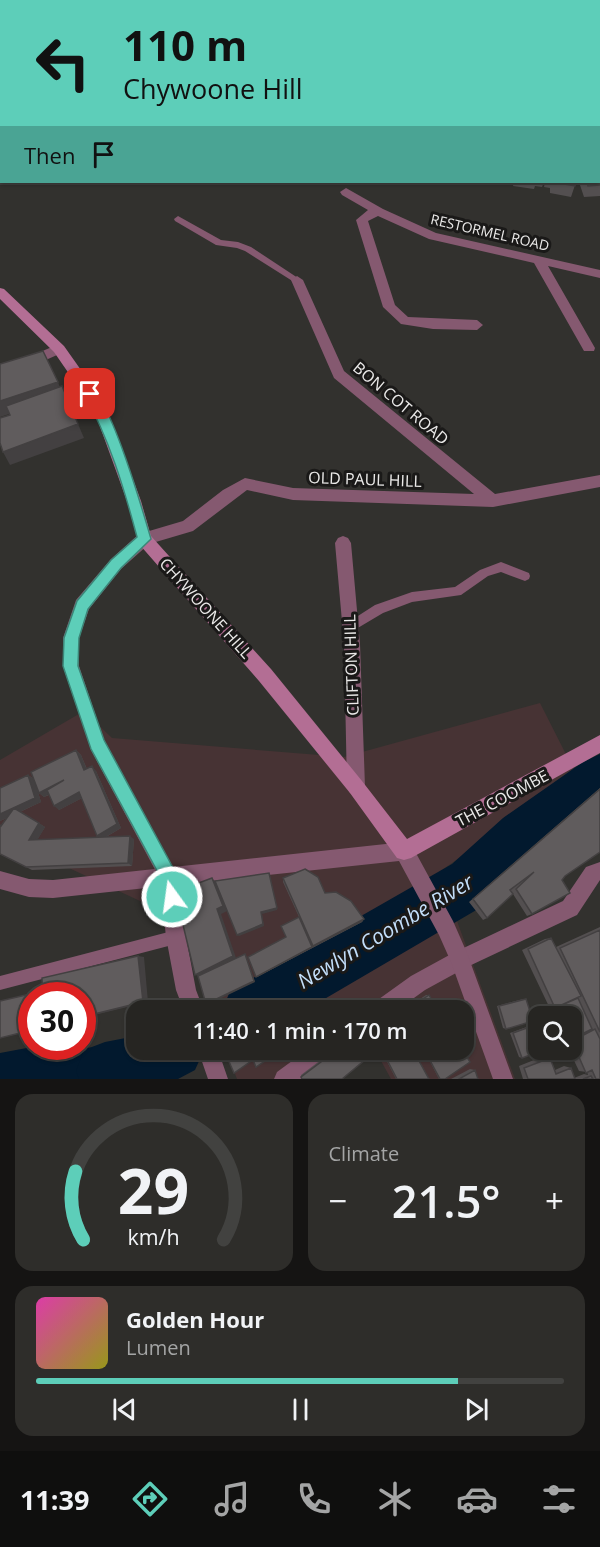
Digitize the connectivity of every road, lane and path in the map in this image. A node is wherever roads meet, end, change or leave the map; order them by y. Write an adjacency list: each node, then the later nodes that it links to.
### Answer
1 (346, 192): 2 (street, RESTORMEL ROAD)
2 (380, 212): 4 (street, RESTORMEL ROAD); 8 (street)
3 (178, 219): 6 (lane)
4 (538, 259): 5 (street, RESTORMEL ROAD); 9 (street)
5 (600, 274)
6 (297, 280): 13 (street, BON COT ROAD)
7 (0, 292): 10 (main road, CHYWOONE HILL)
8 (477, 325)
9 (589, 348)
10 (59, 349): 11 (street); 14 (main road, CHYWOONE HILL)
11 (0, 375)
12 (600, 481): 13 (street, OLD PAUL HILL)
13 (493, 501): 14 (street, OLD PAUL HILL)
14 (144, 539): 19 (main road, CHYWOONE HILL); 22 (street)
15 (344, 543): 17 (street, CLIFTON HILL)
16 (525, 576): 17 (lane)
17 (351, 627): 19 (street, CLIFTON HILL)
18 (600, 744): 20 (main road, THE COOMBE)
19 (356, 787): 20 (main road, CHYWOONE HILL)
20 (404, 851): 22 (street); 25 (street)
21 (600, 871): 25 (street)
22 (169, 877): 23 (street); 24 (street)
23 (0, 880)
24 (176, 937): 26 (lane); 27 (street)
25 (460, 960): 28 (street); 31 (street)
26 (0, 983)
27 (190, 1000)
28 (394, 1000)
29 (310, 1060): 30 (street)
30 (284, 1079)
31 (503, 1079)

